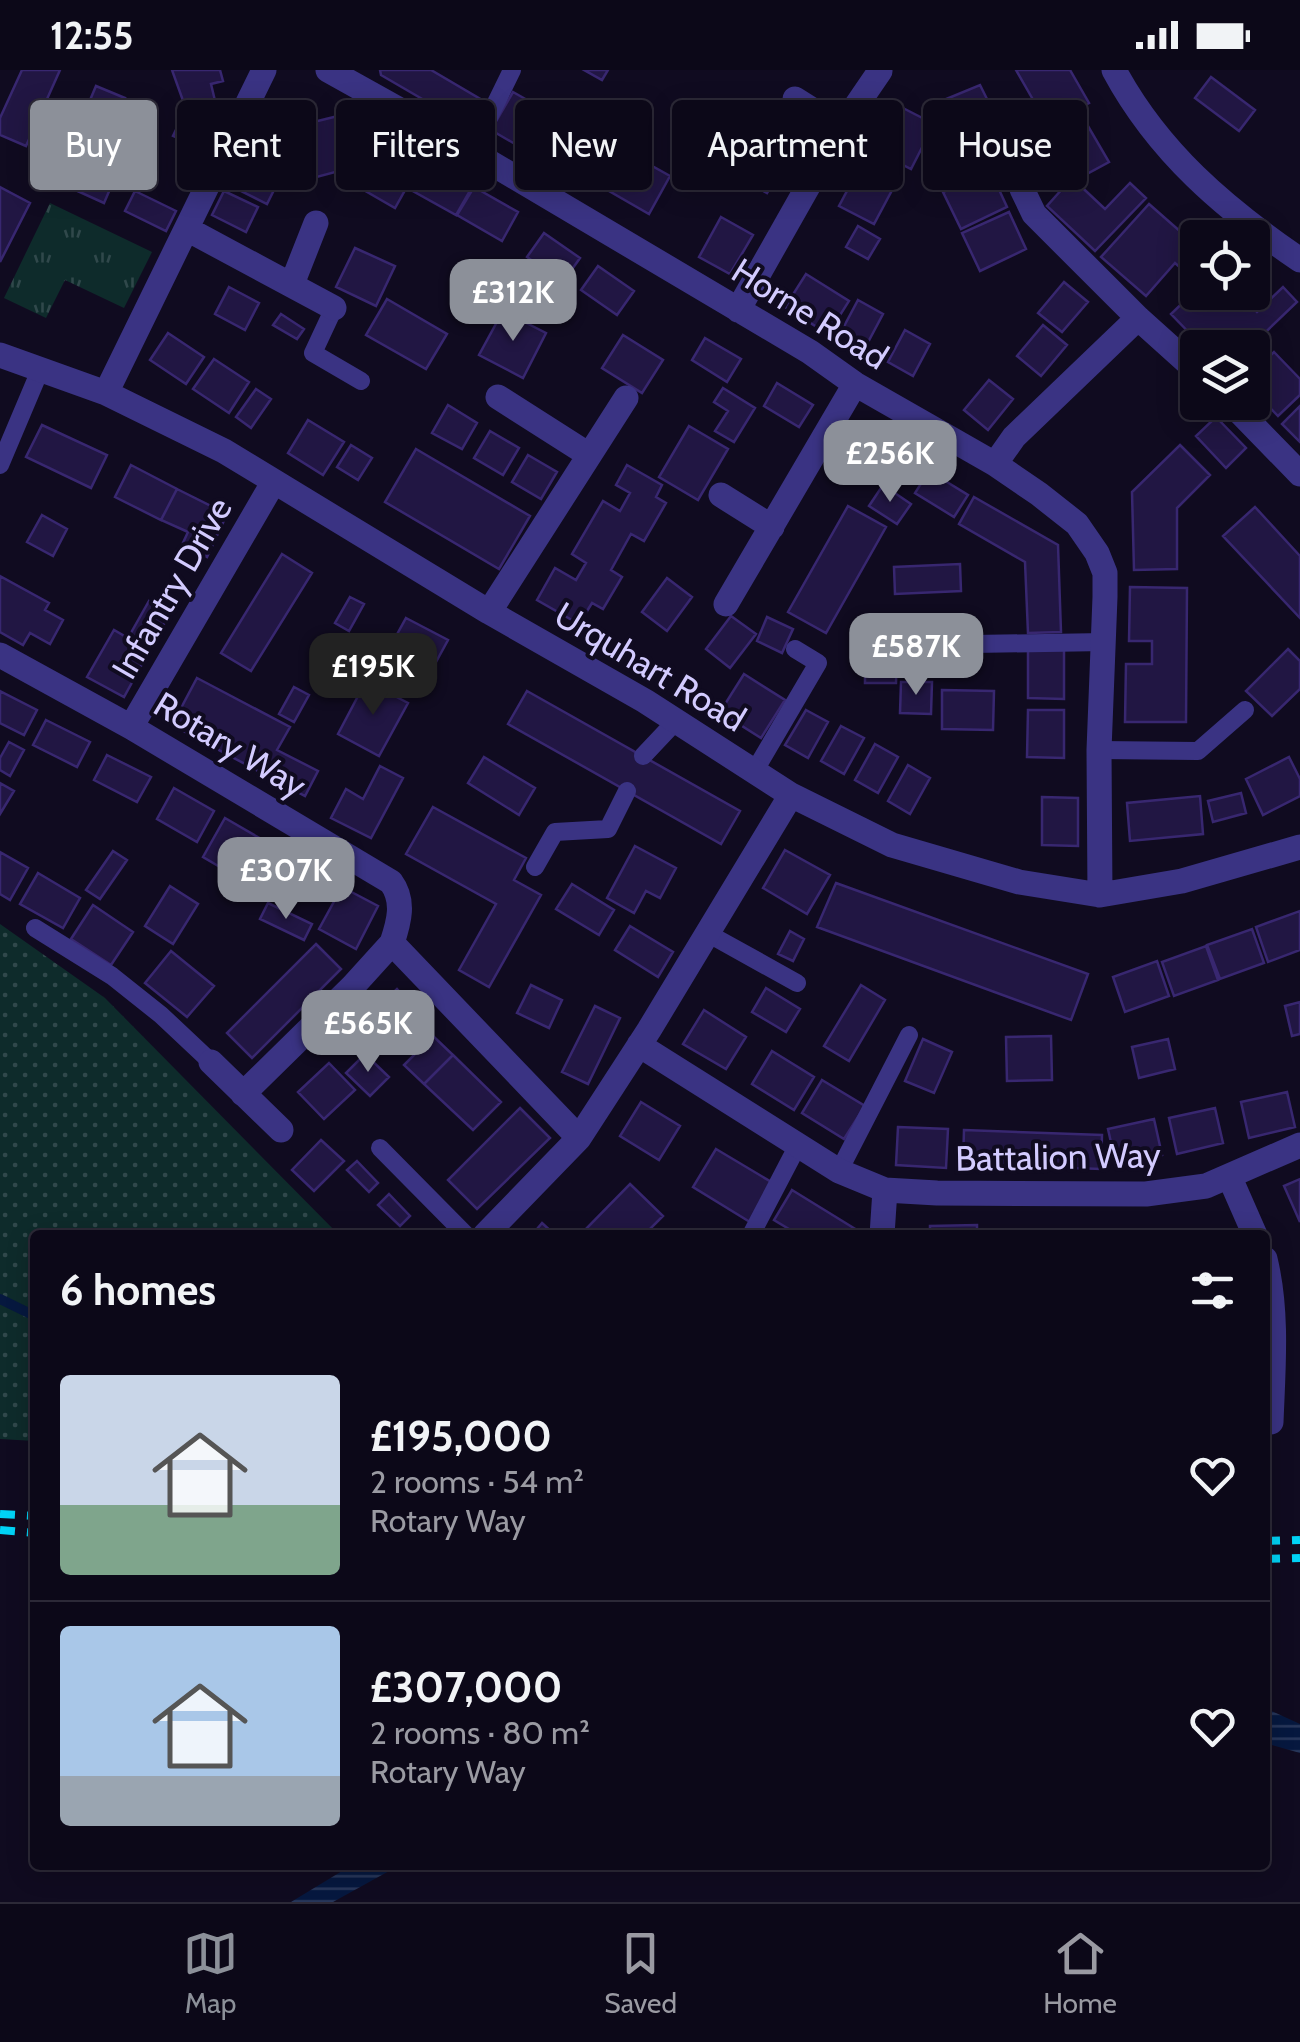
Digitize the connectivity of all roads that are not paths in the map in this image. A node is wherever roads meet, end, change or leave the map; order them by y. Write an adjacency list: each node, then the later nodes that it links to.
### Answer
1 (264, 70): 13 (street)
2 (328, 70): 6 (street, Horne Road)
3 (512, 70): 8 (lane)
4 (1114, 70): 14 (street)
5 (880, 71): 7 (street)
6 (381, 100)
7 (860, 100)
8 (495, 105)
9 (495, 166): 17 (street, Horne Road)
10 (805, 190): 17 (street)
11 (1025, 190): 18 (street)
12 (316, 223): 15 (street)
13 (187, 229): 15 (street); 24 (street)
14 (1300, 260)
15 (292, 284): 16 (street)
16 (334, 308): 22 (lane)
17 (738, 310): 23 (street, Horne Road)
18 (1138, 318): 20 (street); 29 (street)
19 (0, 355): 21 (street, Urquhart Road)
20 (1180, 356)
21 (41, 368): 24 (street, Urquhart Road); 30 (lane)
22 (361, 381)
23 (855, 384): 29 (street, Horne Road); 34 (street)
24 (106, 393): 32 (street, Urquhart Road)
25 (498, 397): 28 (street)
26 (626, 398): 28 (street)
27 (1248, 420): 31 (street)
28 (589, 455): 36 (street)
29 (994, 464): 37 (street, Horne Road)
30 (0, 465)
31 (1300, 474)
32 (273, 483): 36 (street, Urquhart Road); 43 (street, Infantry Drive)
33 (722, 495): 34 (street)
34 (772, 527): 35 (street)
35 (726, 604)
36 (488, 612): 42 (street, Urquhart Road)
37 (1104, 642): 38 (lane); 44 (street, Horne Road)
38 (911, 644)
39 (794, 650): 46 (lane)
40 (0, 655): 43 (street, Rotary Way)
41 (1245, 710): 44 (lane)
42 (676, 721): 45 (lane); 46 (street, Urquhart Road)
43 (131, 727): 54 (street, Rotary Way)
44 (1098, 750): 51 (street, Horne Road)
45 (643, 756)
46 (754, 772): 48 (street, Urquhart Road)
47 (627, 791): 50 (lane)
48 (790, 795): 51 (street, Urquhart Road); 53 (street)
49 (1300, 846): 51 (street, Urquhart Road)
50 (536, 867)
51 (1100, 895)
52 (35, 928): 58 (lane)
53 (707, 933): 55 (lane); 57 (street)
54 (392, 943): 59 (street); 61 (street)
55 (796, 983)
56 (909, 1034): 65 (lane)
57 (639, 1045): 61 (street); 62 (street, Battalion Way)
58 (211, 1062): 59 (street)
59 (243, 1094): 60 (street)
60 (282, 1130)
61 (580, 1138): 69 (street)
62 (798, 1144): 65 (street, Battalion Way); 70 (lane)
63 (1300, 1145): 66 (street, Battalion Way)
64 (380, 1148): 68 (lane)
65 (839, 1171): 67 (street, Battalion Way)
66 (1230, 1178): 67 (street, Battalion Way); 72 (street)
67 (885, 1190): 71 (street)
68 (461, 1230)
69 (490, 1230)
70 (754, 1230)
71 (882, 1230)
72 (1253, 1230)
73 (1270, 1281): 74 (street)
74 (1273, 1358): 75 (street); 76 (street)
75 (1300, 1358)
76 (1270, 1422)

